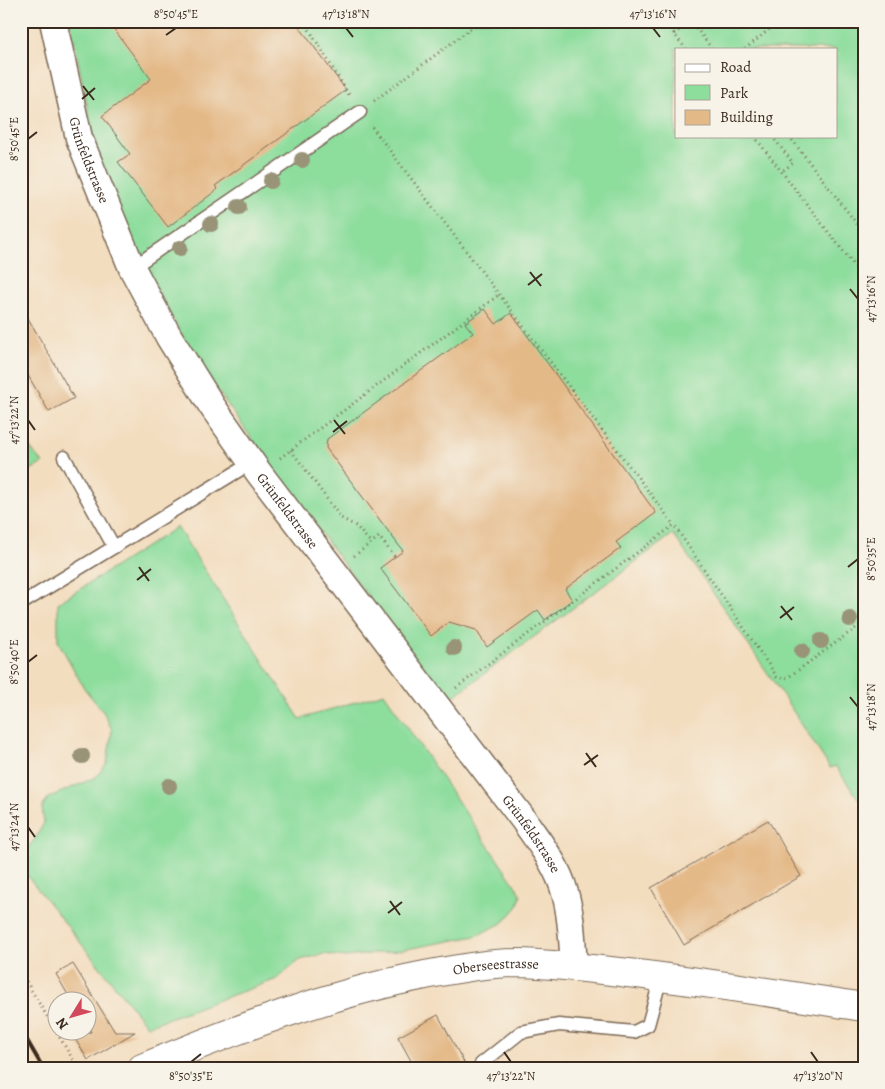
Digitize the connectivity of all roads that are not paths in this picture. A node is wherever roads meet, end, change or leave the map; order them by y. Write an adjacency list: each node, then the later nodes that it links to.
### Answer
1 (53, 21): 3 (street, Grünfeldstrasse)
2 (360, 112): 3 (lane)
3 (132, 268): 5 (street, Grünfeldstrasse)
4 (64, 457): 6 (lane)
5 (255, 468): 6 (lane); 8 (street, Grünfeldstrasse)
6 (114, 548): 7 (lane)
7 (21, 604)
8 (574, 966): 9 (street, Oberseestrasse); 12 (street, Oberseestrasse)
9 (661, 977): 10 (street, Oberseestrasse); 11 (lane)
10 (864, 1007)
11 (481, 1064)
12 (142, 1068)

